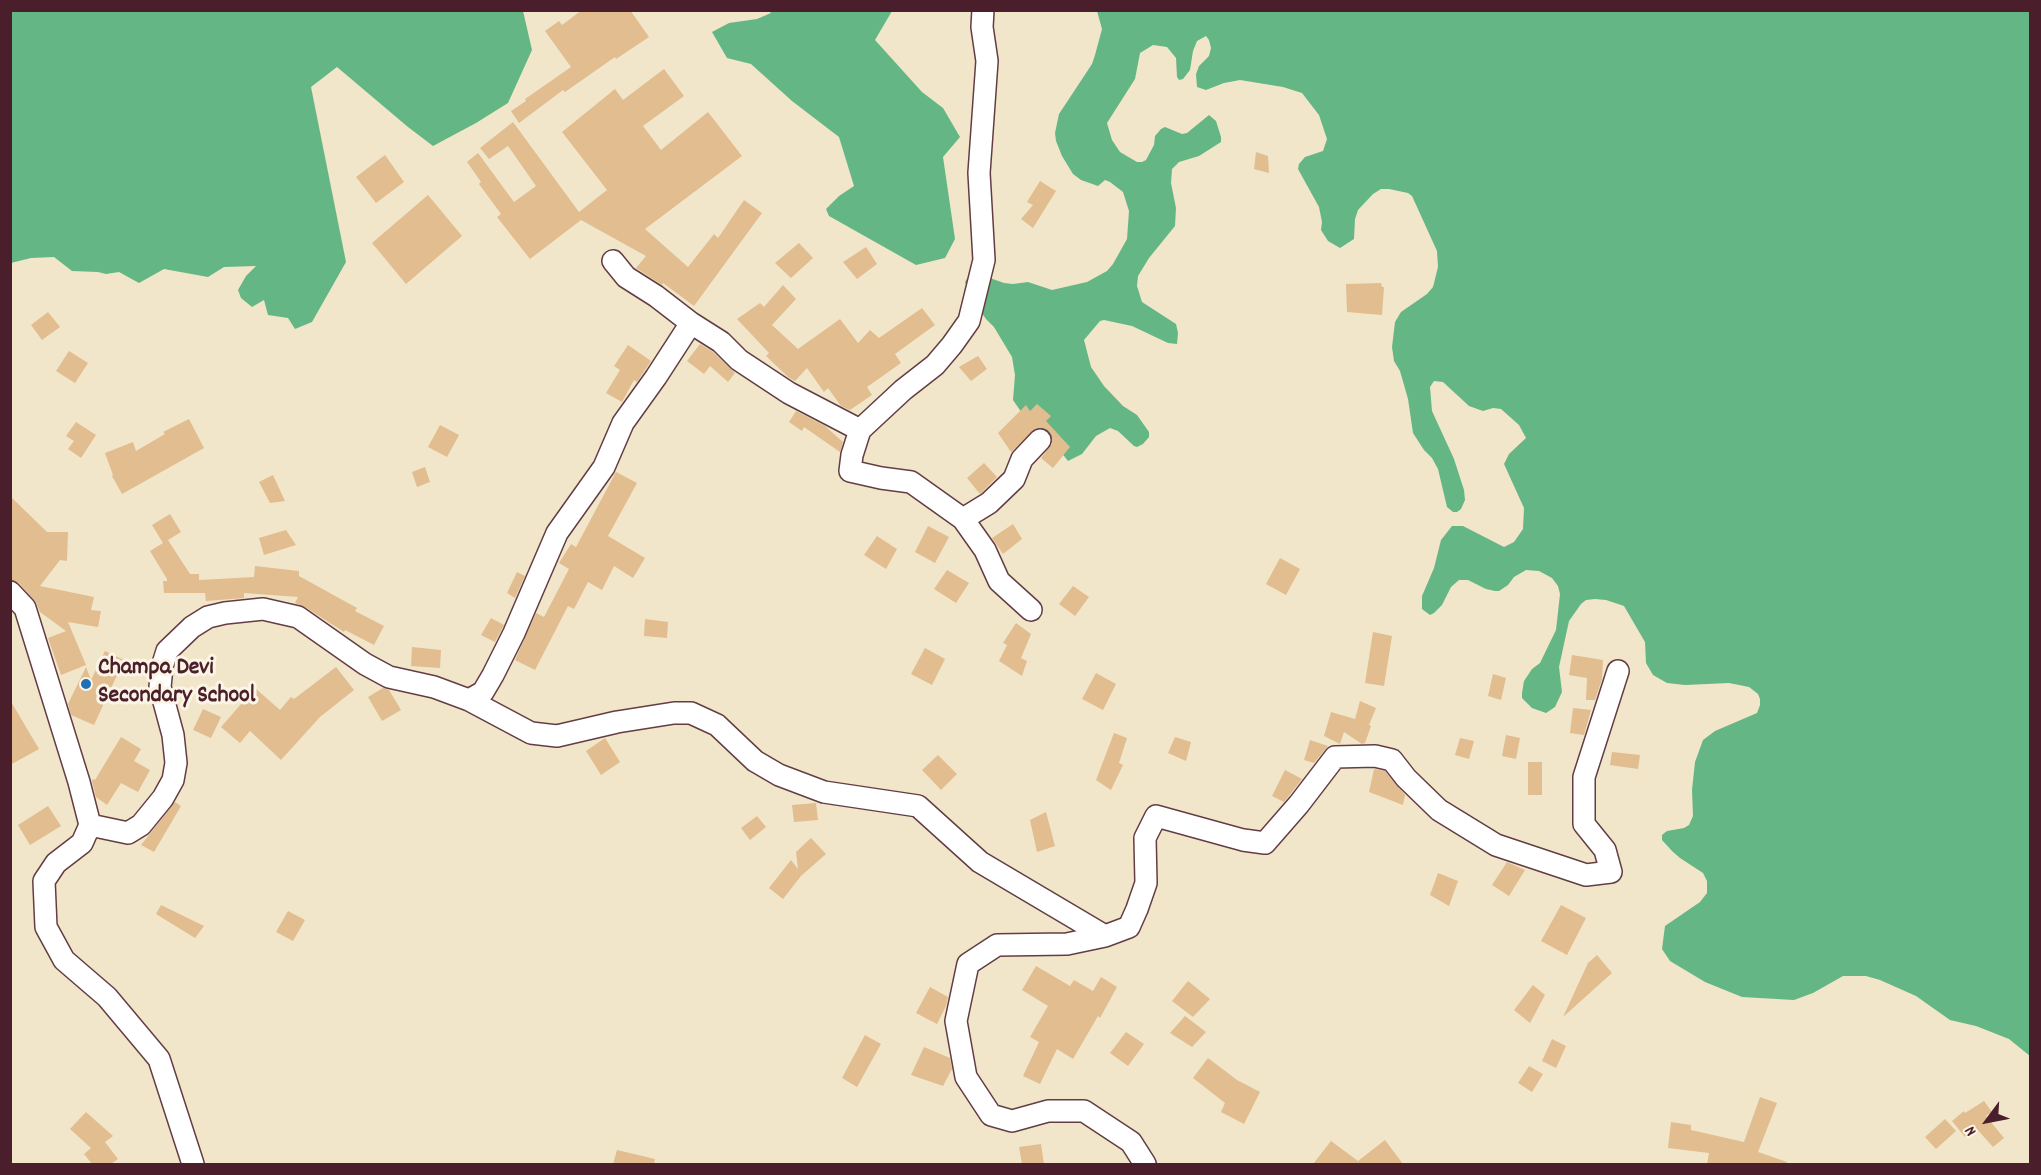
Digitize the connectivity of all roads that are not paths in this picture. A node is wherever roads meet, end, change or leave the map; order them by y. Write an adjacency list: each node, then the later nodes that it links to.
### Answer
1 (983, 10): 4 (street)
2 (613, 261): 3 (street)
3 (691, 323): 4 (street); 10 (street)
4 (860, 429): 6 (street)
5 (1040, 440): 6 (street)
6 (963, 519): 8 (street)
7 (10, 592): 11 (street)
8 (1031, 610)
9 (1618, 671): 12 (street)
10 (469, 700): 11 (street); 12 (street)
11 (90, 825): 13 (street)
12 (1105, 936): 14 (street)
13 (193, 1164)
14 (1145, 1164)

